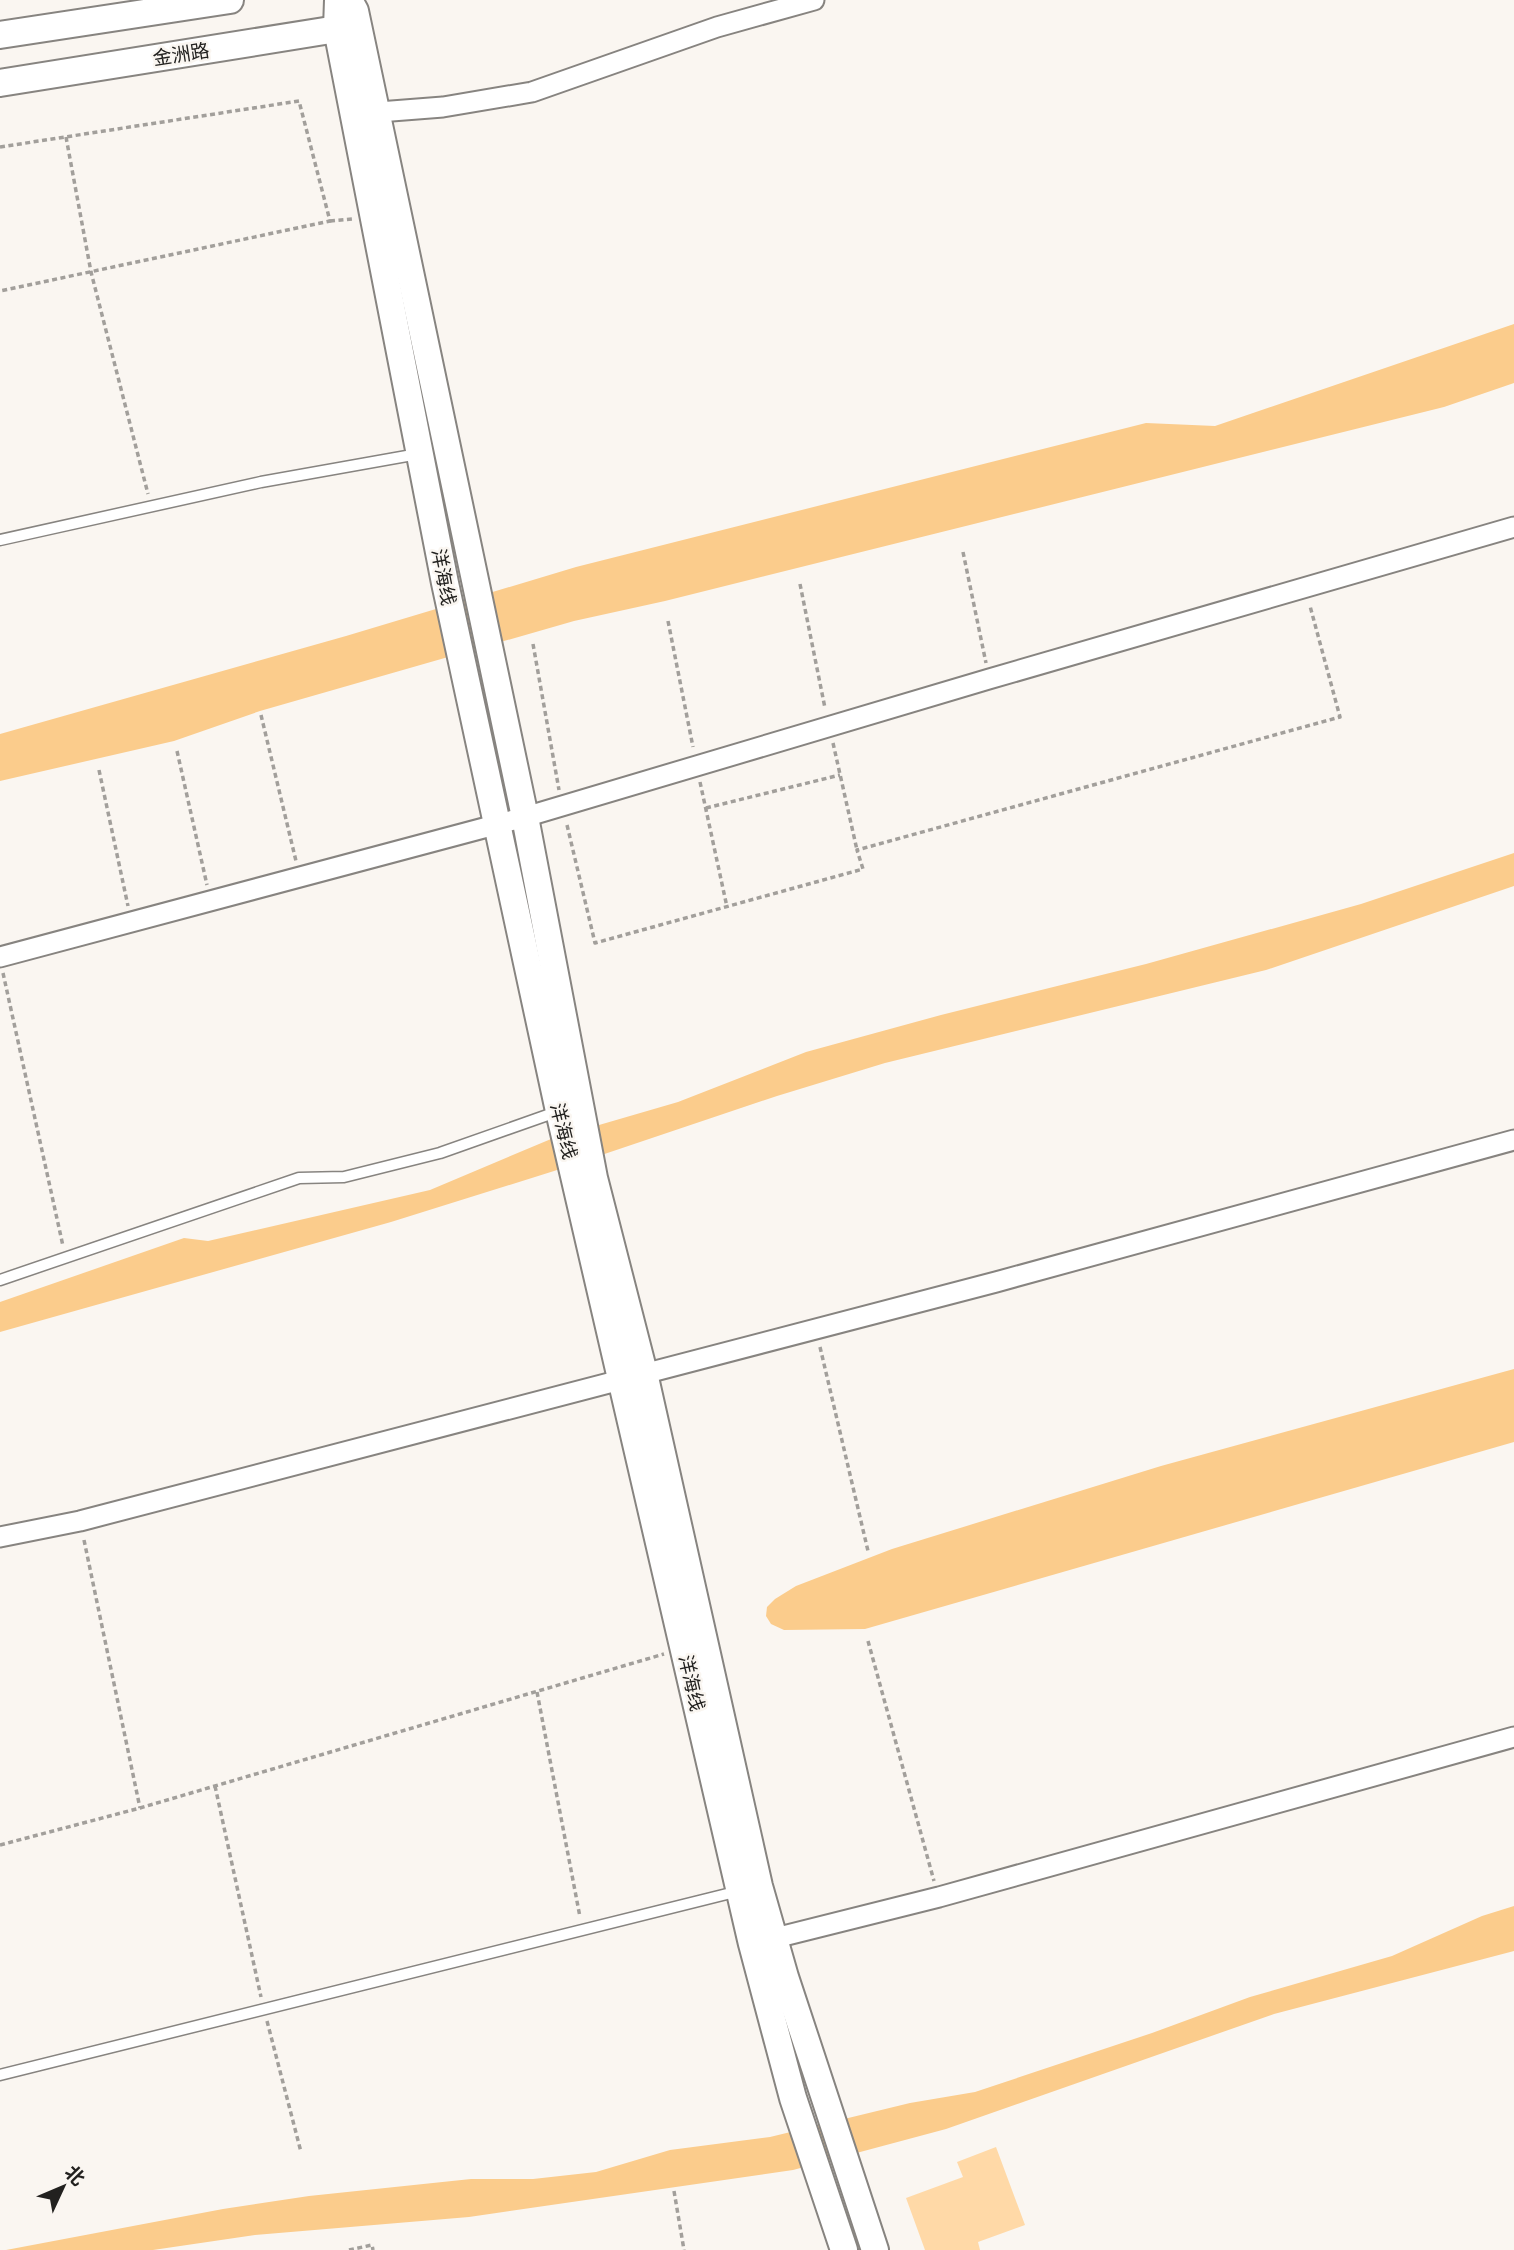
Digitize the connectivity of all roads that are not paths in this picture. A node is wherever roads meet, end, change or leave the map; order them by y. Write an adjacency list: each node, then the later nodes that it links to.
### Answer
1 (230, 0): 4 (main road)
2 (814, 0): 6 (street)
3 (345, 10): 5 (main road, 金洲路); 6 (main road, 洋海线)
4 (0, 35)
5 (0, 83)
6 (365, 113): 7 (main road, 洋海线); 8 (main road, 洋海线)
7 (446, 449): 8 (lane); 11 (main road, 洋海线)
8 (420, 454): 10 (lane); 12 (main road, 洋海线)
9 (1514, 527): 11 (street)
10 (0, 540)
11 (524, 817): 12 (street); 14 (main road, 洋海线)
12 (496, 824): 13 (street); 14 (main road, 洋海线)
13 (0, 959)
14 (570, 1114): 16 (lane); 17 (main road, 洋海线)
15 (1514, 1140): 17 (street)
16 (0, 1280)
17 (633, 1376): 18 (street); 20 (main road, 洋海线); 20 (main road, 洋海线)
18 (0, 1537)
19 (1514, 1737): 21 (street)
20 (749, 1889): 21 (main road, 洋海线); 22 (lane)
21 (763, 1941): 23 (main road, 洋海线); 24 (main road, 洋海线)
22 (0, 2076)
23 (844, 2250)
24 (874, 2250)

